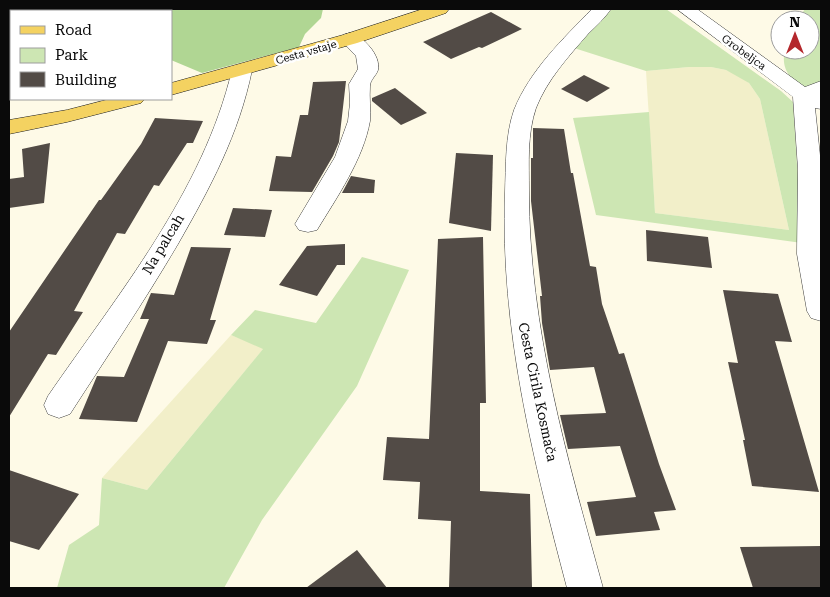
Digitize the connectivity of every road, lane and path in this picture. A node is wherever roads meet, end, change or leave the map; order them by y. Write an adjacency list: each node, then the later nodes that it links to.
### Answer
1 (440, 9): 4 (main road, Cesta vstaje)
2 (602, 9): 13 (street, Cesta Cirila Kosmača)
3 (686, 9): 7 (street, Grobeljca)
4 (350, 39): 5 (main road, Cesta vstaje); 10 (street)
5 (242, 70): 6 (main road, Cesta vstaje); 12 (street, Na palcah)
6 (172, 89)
7 (815, 95): 11 (street)
8 (130, 100): 9 (main road)
9 (10, 128)
10 (308, 224)
11 (821, 311)
12 (59, 405)
13 (585, 588)

